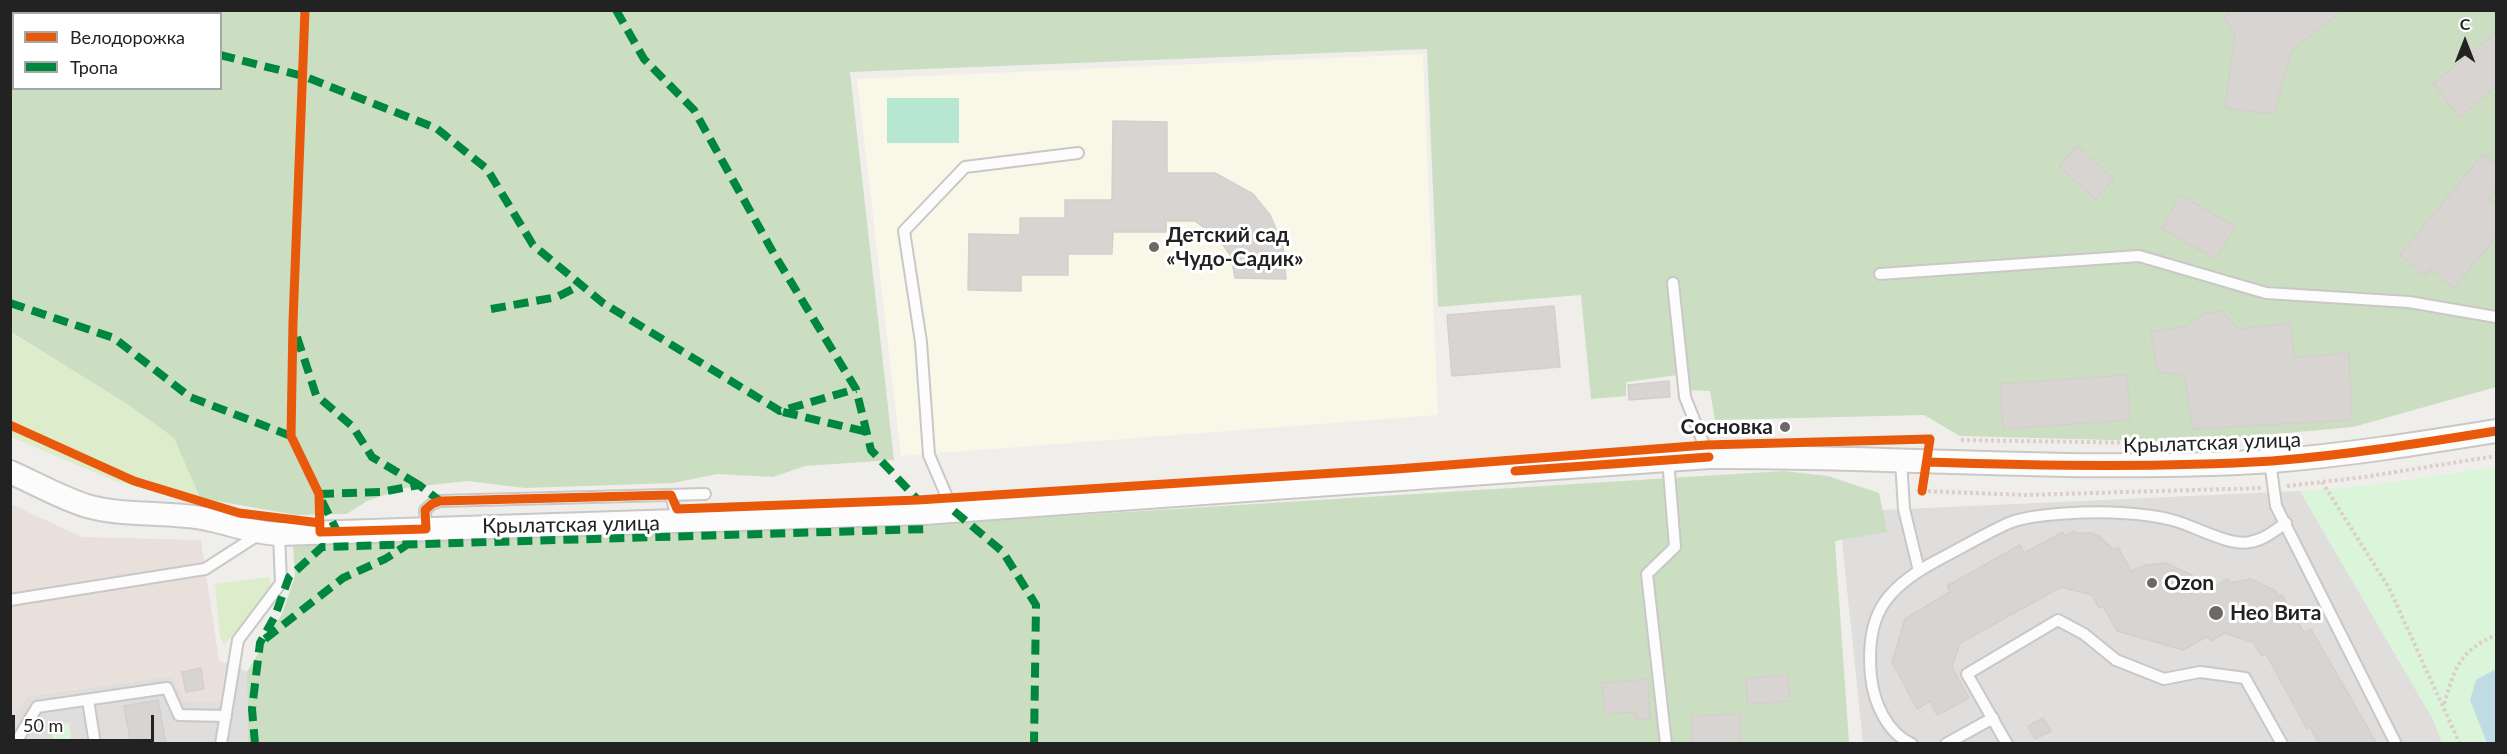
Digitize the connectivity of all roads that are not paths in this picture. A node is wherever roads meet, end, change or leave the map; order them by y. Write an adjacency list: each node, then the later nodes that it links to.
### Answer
1 (1078, 153): 13 (lane)
2 (1880, 274): 4 (lane)
3 (1674, 283): 6 (lane)
4 (2496, 317)
5 (2496, 431): 9 (street, Крылатская улица)
6 (1709, 457): 7 (street, Крылатская улица); 8 (street, Крылатская улица)
7 (1668, 459): 13 (street, Крылатская улица); 26 (lane)
8 (1901, 461): 9 (street, Крылатская улица); 18 (lane)
9 (2270, 461): 15 (lane)
10 (10, 472): 17 (street, Крылатская улица)
11 (705, 494): 12 (lane)
12 (671, 495): 14 (lane); 16 (lane)
13 (954, 511): 14 (street, Крылатская улица)
14 (678, 522): 16 (street, Крылатская улица)
15 (2286, 523): 18 (lane); 31 (lane)
16 (426, 529): 17 (street, Крылатская улица)
17 (270, 534): 19 (lane); 21 (lane)
18 (1919, 571): 27 (lane)
19 (10, 600)
20 (88, 700): 21 (lane); 23 (lane); 24 (lane)
21 (226, 716): 25 (lane)
22 (1993, 718): 28 (lane); 29 (lane); 30 (lane)
23 (15, 744)
24 (95, 744)
25 (221, 744)
26 (1666, 744)
27 (1912, 744)
28 (1946, 744)
29 (2007, 744)
30 (2282, 744)
31 (2396, 744)

